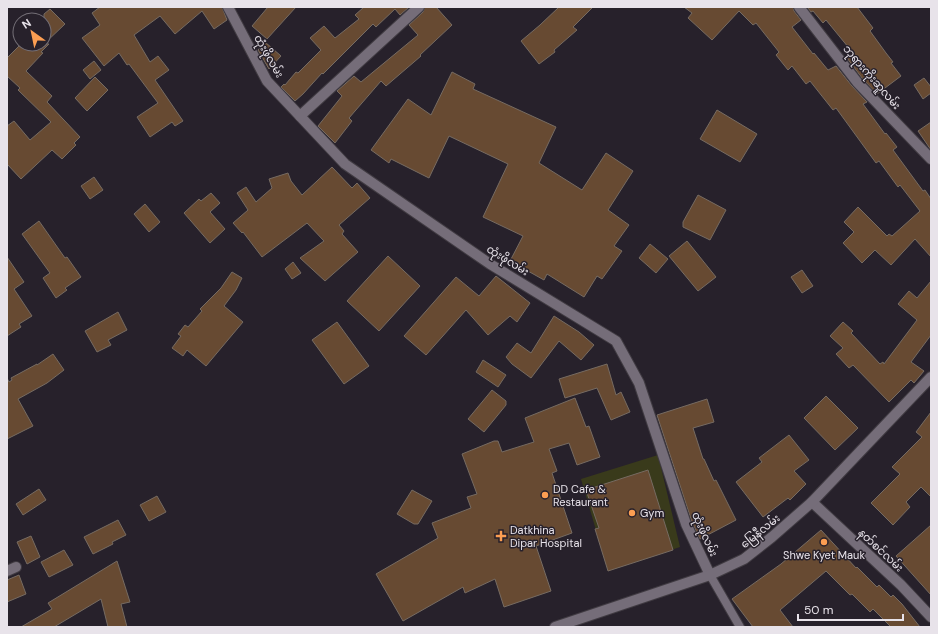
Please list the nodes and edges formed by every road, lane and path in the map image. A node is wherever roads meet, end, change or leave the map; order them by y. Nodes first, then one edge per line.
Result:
1 (228, 7) edge
2 (419, 7) edge
3 (799, 7) edge
4 (300, 116) junction
5 (931, 159) edge
6 (931, 377) edge
7 (812, 502) junction
8 (710, 575) junction
9 (931, 617) edge
10 (555, 627) edge
11 (740, 627) edge

1 - 4 street, ထုံးဖိုလမ်း
2 - 4 street
3 - 5 street, ဘုရားကိုးဆူလမ်း
4 - 8 street, ထုံးဖိုလမ်း
6 - 7 street, မြေနီလမ်း
7 - 8 street, မြေနီလမ်း
7 - 9 street, နတ်စင်လမ်း
8 - 10 street, မြေနီလမ်း
8 - 11 lane

